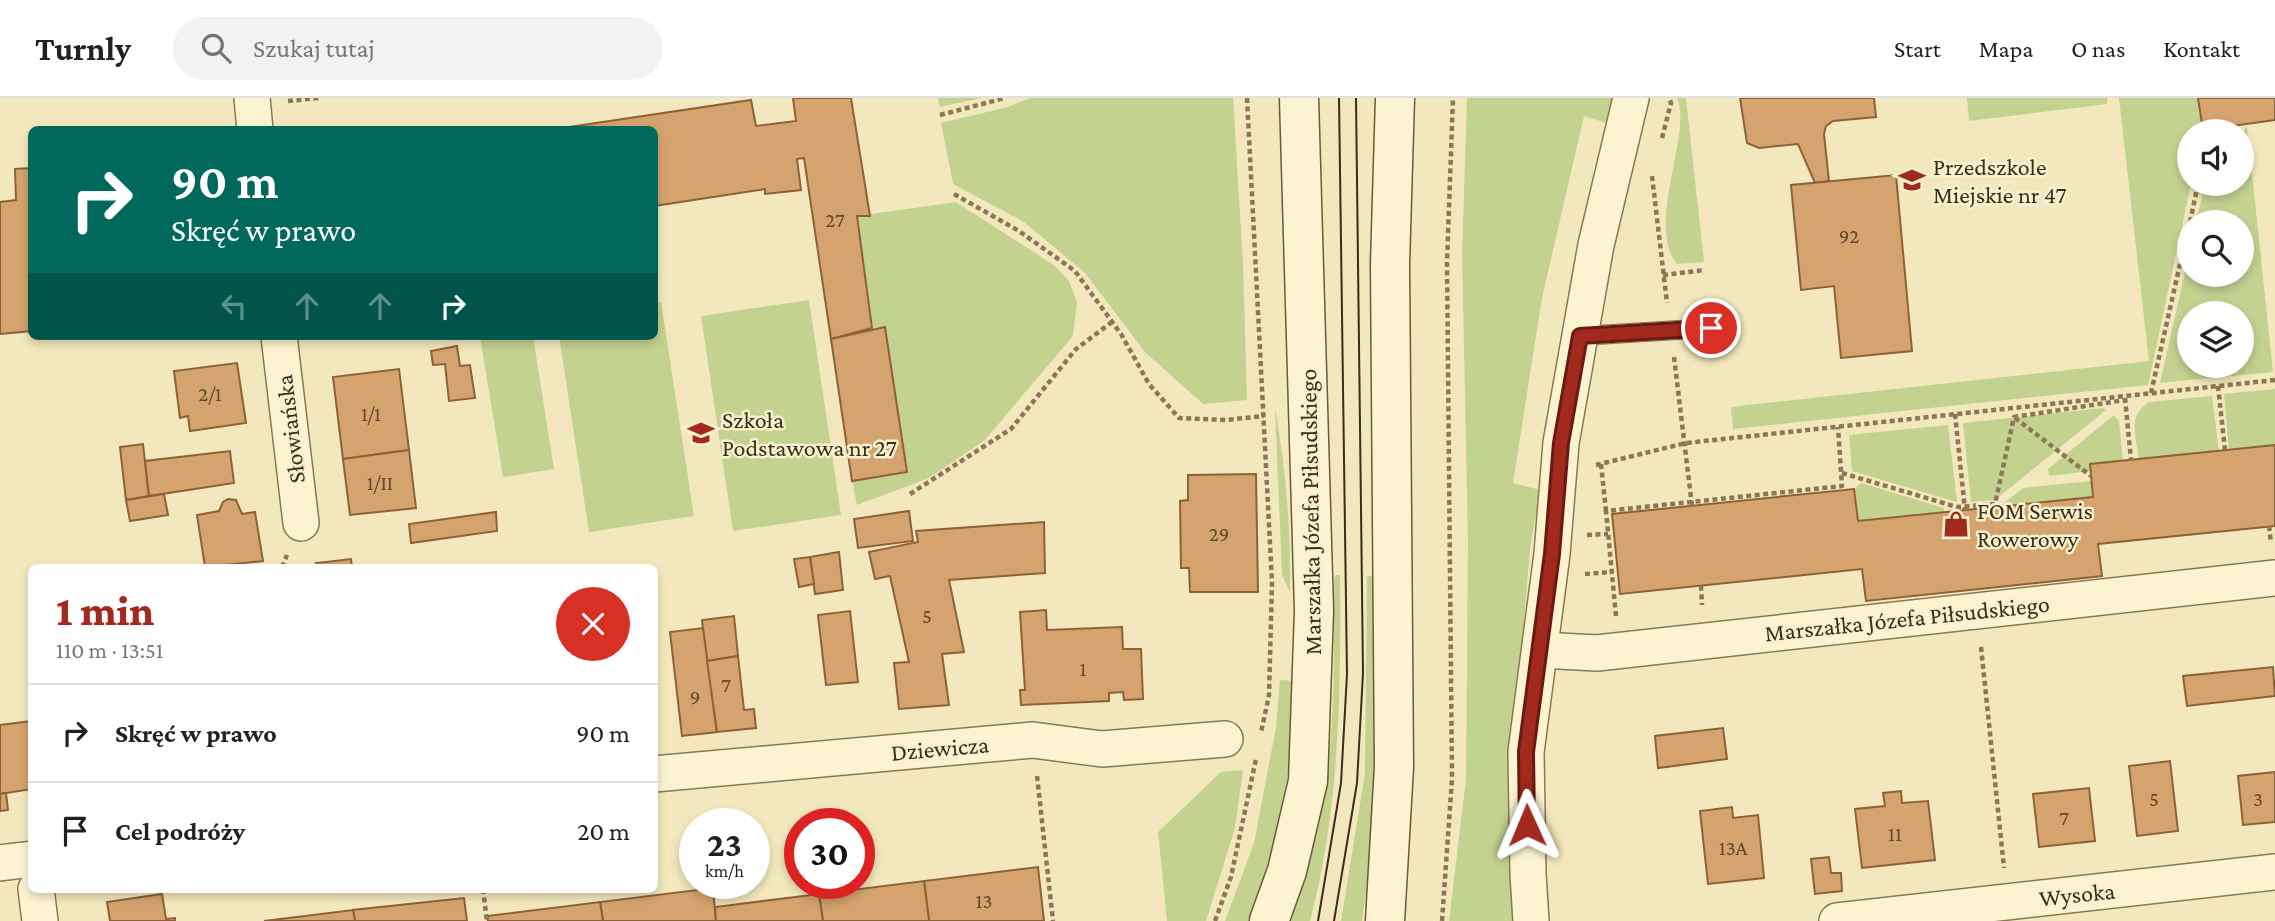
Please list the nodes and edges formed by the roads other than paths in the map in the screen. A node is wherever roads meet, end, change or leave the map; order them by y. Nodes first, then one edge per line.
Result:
1 (252, 98) edge
2 (1631, 98) edge
3 (1395, 100) edge
4 (1295, 107) edge
5 (256, 126) edge
6 (1711, 328) dead end
7 (1580, 336) junction
8 (279, 340) edge
9 (301, 523) dead end
10 (2275, 578) edge
11 (1540, 650) junction
12 (1242, 743) road end
13 (658, 774) edge
14 (28, 860) edge
15 (0, 863) edge
16 (2275, 873) edge
17 (36, 893) edge
18 (40, 921) edge
19 (1269, 921) edge
20 (1385, 921) edge
21 (1531, 921) edge
22 (1837, 921) edge

1 - 5 street
2 - 7 street
3 - 20 main road
4 - 19 main road, Marszałka Józefa Piłsudskiego
6 - 7 lane
7 - 11 street
8 - 9 street, Słowiańska
10 - 11 street, Marszałka Józefa Piłsudskiego
11 - 21 street
12 - 13 street, Dziewicza
14 - 15 street
16 - 22 street, Wysoka
17 - 18 street

